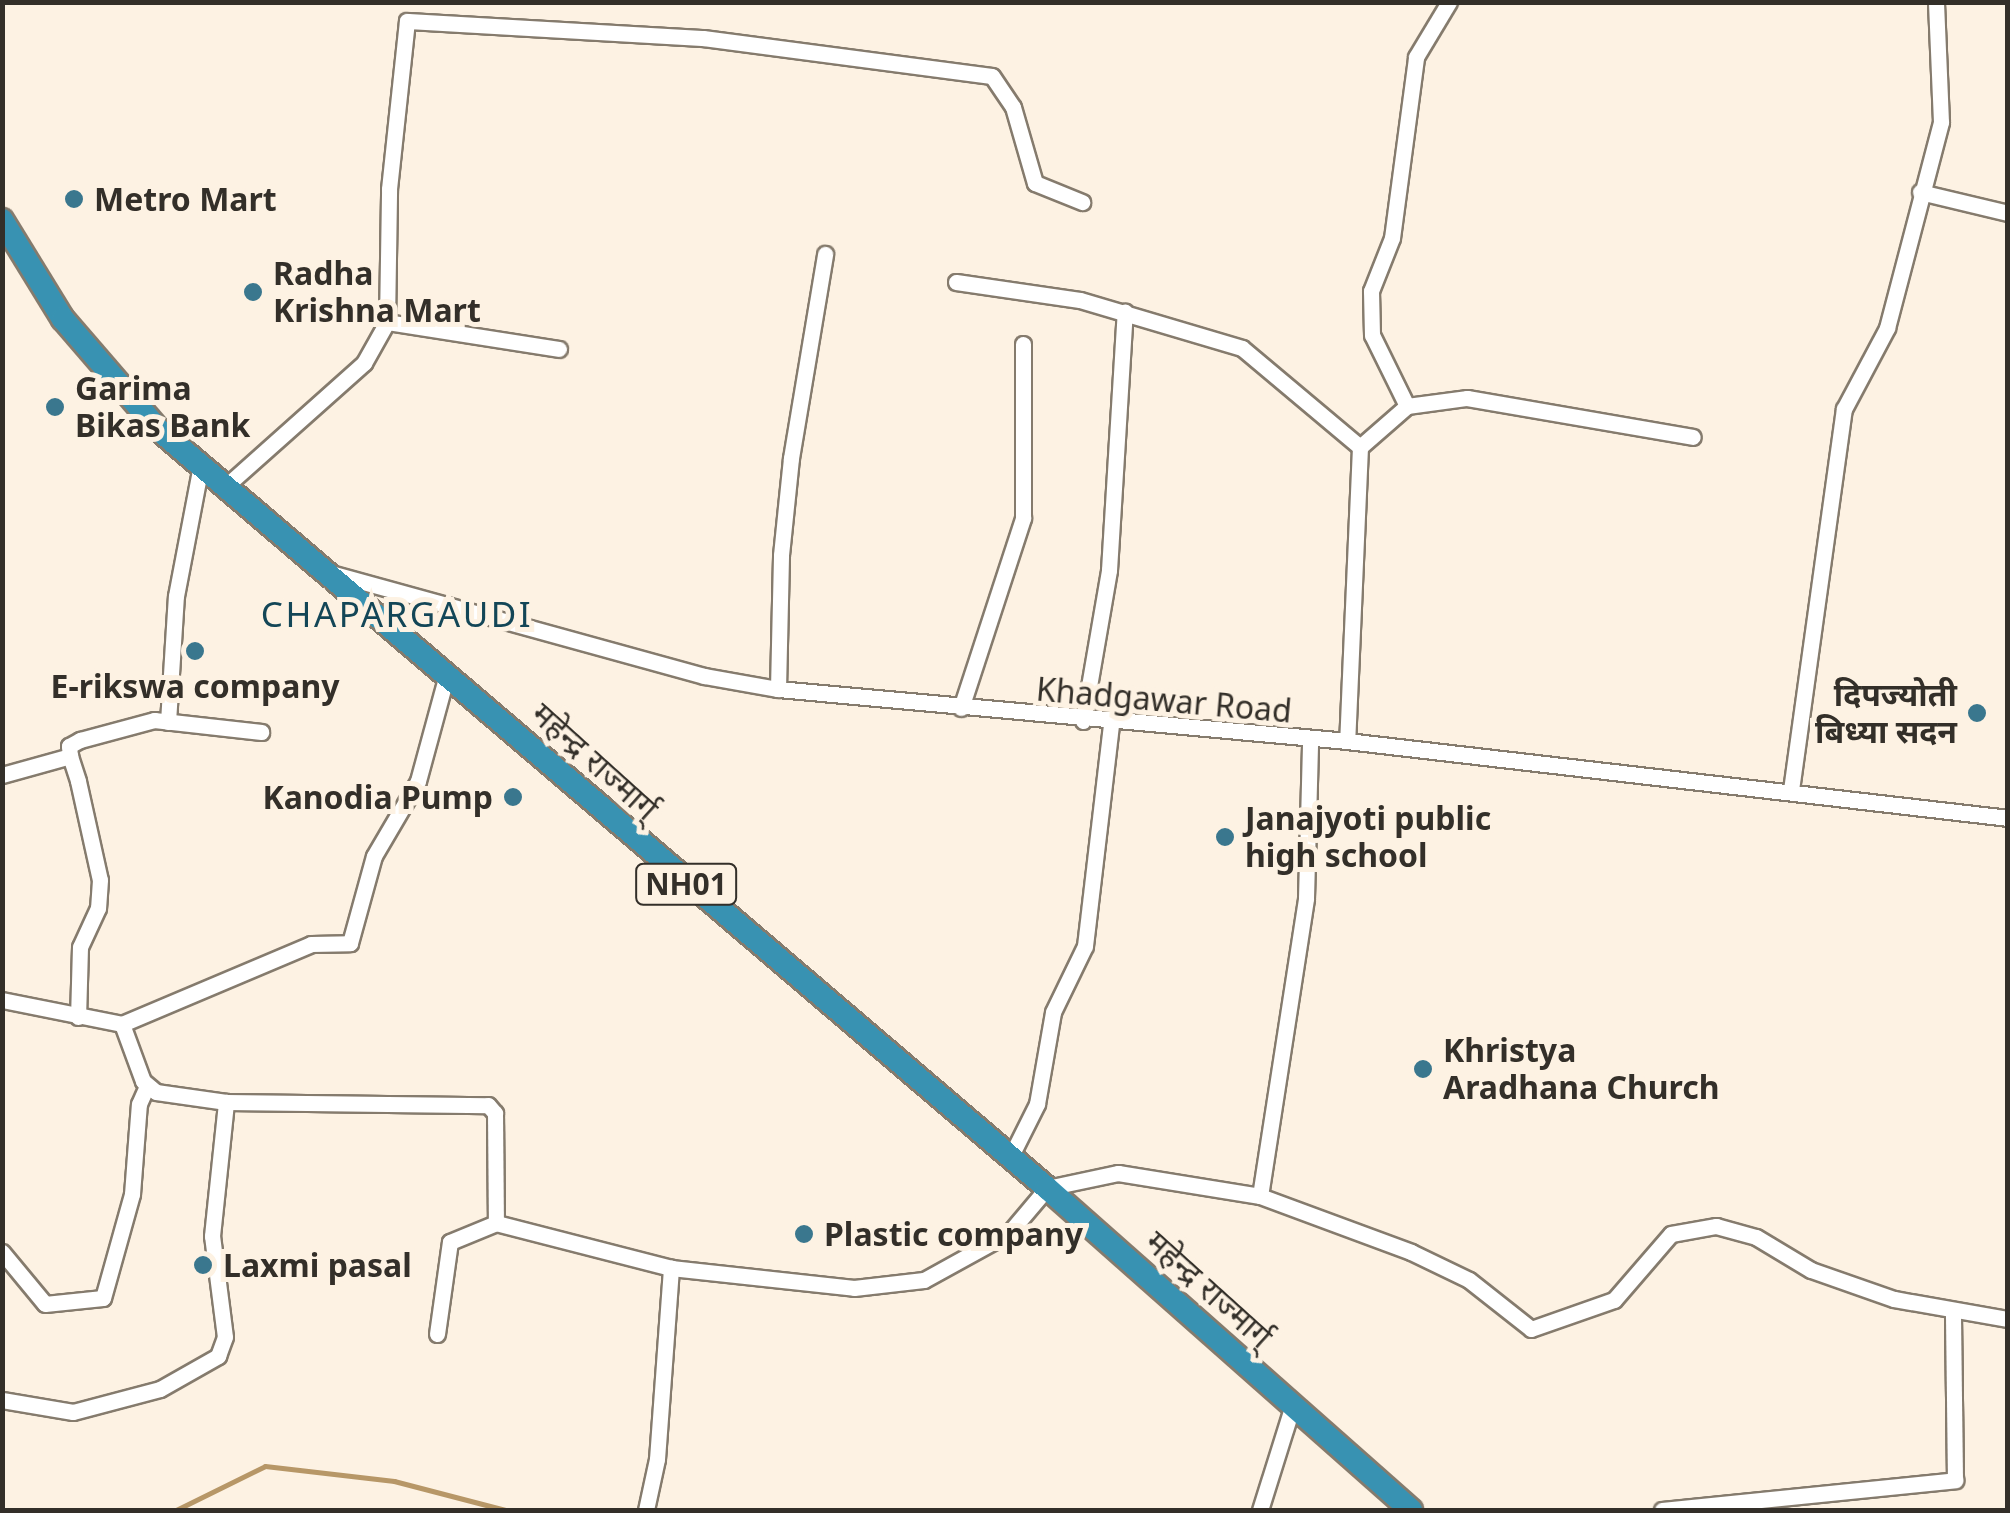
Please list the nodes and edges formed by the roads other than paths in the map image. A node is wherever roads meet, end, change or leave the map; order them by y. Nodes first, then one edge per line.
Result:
1 (1449, 2) edge
2 (1936, 2) edge
3 (1920, 192) junction
4 (1082, 202) dead end
5 (2008, 213) edge
6 (2, 220) edge
7 (825, 254) dead end
8 (956, 282) dead end
9 (1125, 311) junction
10 (387, 322) junction
11 (1023, 344) dead end
12 (559, 349) dead end
13 (1407, 406) junction
14 (1693, 438) dead end
15 (1360, 447) junction
16 (201, 465) junction
17 (226, 486) junction
18 (328, 572) junction
19 (448, 674) junction
20 (778, 689) junction
21 (960, 708) junction
22 (1083, 721) junction
23 (168, 722) junction
24 (1111, 723) junction
25 (261, 732) dead end
26 (1310, 740) junction
27 (1347, 741) junction
28 (70, 756) junction
29 (2, 775) edge
30 (1792, 790) junction
31 (2008, 818) edge
32 (2, 1000) edge
33 (78, 1017) junction
34 (122, 1024) junction
35 (147, 1086) junction
36 (226, 1102) junction
37 (1009, 1160) junction
38 (1047, 1188) junction
39 (1260, 1196) junction
40 (496, 1223) junction
41 (2, 1252) edge
42 (671, 1268) junction
43 (1953, 1310) junction
44 (2008, 1319) edge
45 (437, 1334) dead end
46 (2, 1400) edge
47 (1292, 1408) junction
48 (646, 1510) edge
49 (1260, 1510) edge
50 (1410, 1510) edge
51 (1662, 1510) edge

1 - 13 street
2 - 3 street
3 - 5 street
3 - 30 street
4 - 10 street
6 - 16 highway, महेन्द्र राज्मार्ग् / NH01
7 - 20 street
8 - 9 street
9 - 15 street
9 - 22 street
10 - 12 street
10 - 17 street
11 - 21 street
13 - 14 street
13 - 15 street
15 - 27 street
16 - 17 highway, महेन्द्र राज्मार्ग् / NH01
16 - 23 street
17 - 18 highway, महेन्द्र राज्मार्ग् / NH01
18 - 19 highway, महेन्द्र राज्मार्ग् / NH01
18 - 20 street, Khadgawar Road
19 - 34 street
19 - 37 highway, महेन्द्र राज्मार्ग् / NH01
20 - 21 street, Khadgawar Road
21 - 22 street, Khadgawar Road
22 - 24 street, Khadgawar Road
23 - 25 street
23 - 28 street
24 - 26 street, Khadgawar Road
24 - 37 street
26 - 27 street, Khadgawar Road
26 - 39 street
27 - 30 street, Khadgawar Road
28 - 29 street
28 - 33 street
30 - 31 street, Khadgawar Road
32 - 33 street
33 - 34 street
34 - 35 street
35 - 36 street
35 - 41 street
36 - 40 street
36 - 46 street
37 - 38 highway, महेन्द्र राज्मार्ग् / NH01
38 - 39 street
38 - 42 street
38 - 47 highway, महेन्द्र राज्मार्ग् / NH01
39 - 43 street
40 - 42 street
40 - 45 street
42 - 48 street
43 - 44 street
43 - 51 street
47 - 49 street
47 - 50 highway, महेन्द्र राज्मार्ग् / NH01

